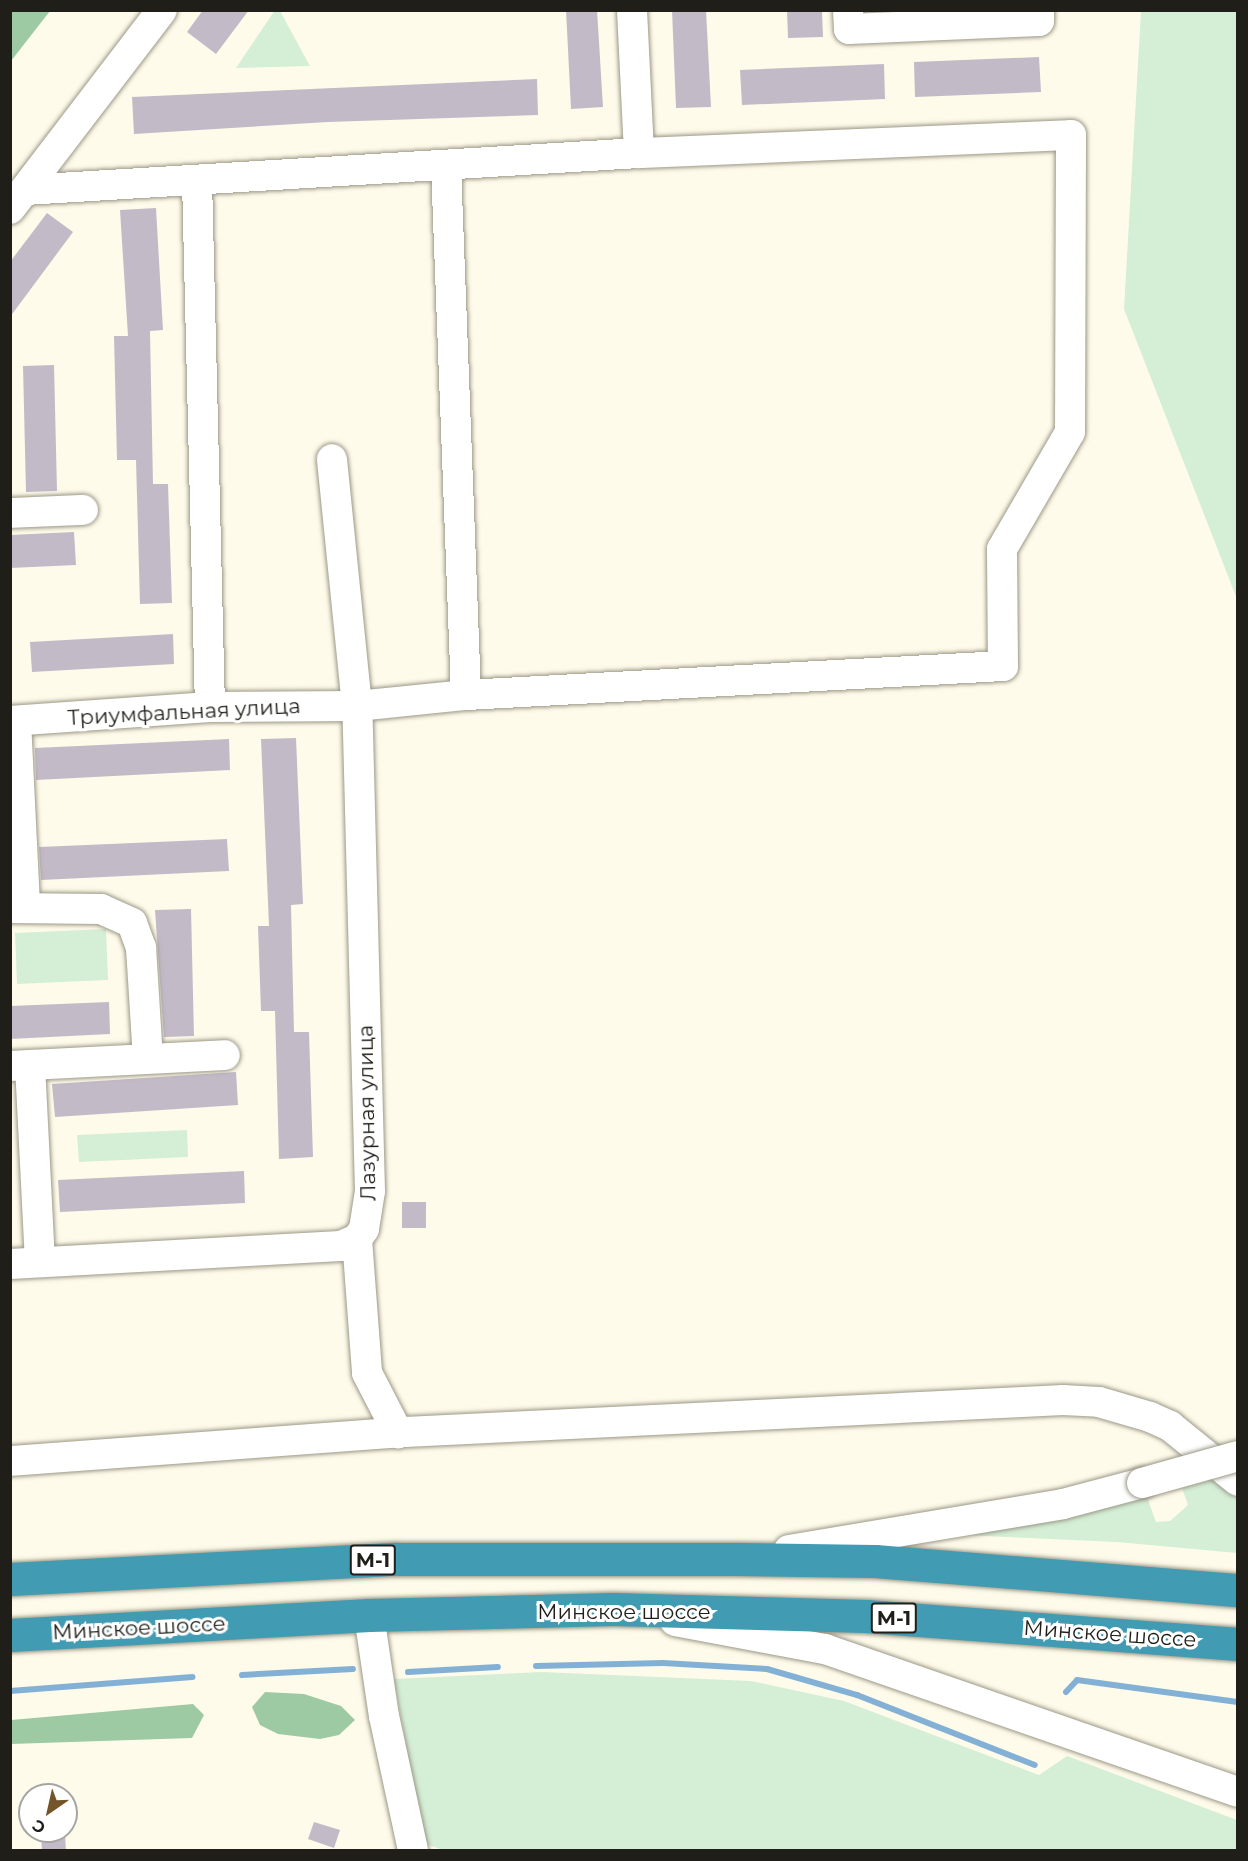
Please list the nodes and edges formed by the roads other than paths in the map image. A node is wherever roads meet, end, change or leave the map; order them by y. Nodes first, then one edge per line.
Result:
1 (162, 10) edge
2 (632, 10) edge
3 (848, 10) edge
4 (1039, 10) edge
5 (639, 153) junction
6 (446, 166) junction
7 (197, 180) junction
8 (18, 200) edge
9 (332, 459) dead end
10 (83, 510) dead end
11 (10, 513) edge
12 (466, 695) junction
13 (357, 706) junction
14 (210, 707) junction
15 (13, 721) edge
16 (18, 907) edge
17 (225, 1055) dead end
18 (148, 1058) junction
19 (20, 1065) edge
20 (357, 1239) junction
21 (25, 1263) edge
22 (398, 1433) junction
23 (1238, 1456) edge
24 (10, 1461) edge
25 (1238, 1481) edge
26 (736, 1559) junction
27 (10, 1579) edge
28 (1238, 1590) edge
29 (613, 1609) junction
30 (369, 1615) junction
31 (10, 1635) edge
32 (1238, 1644) edge
33 (1238, 1792) edge
34 (413, 1851) edge

1 - 8 street
2 - 5 street
3 - 4 street
5 - 6 street
5 - 12 street, Триумфальная улица
6 - 7 street
6 - 12 street
7 - 8 street
7 - 14 street
9 - 13 street, Лазурная улица
10 - 11 street
12 - 13 street, Триумфальная улица
13 - 14 street, Триумфальная улица
13 - 20 street, Лазурная улица
14 - 15 street, Триумфальная улица
15 - 16 street
16 - 18 street
17 - 18 street
18 - 19 street
19 - 21 street
20 - 21 street
20 - 22 street
22 - 24 street
22 - 25 street
23 - 26 street, bridge
26 - 27 highway, М-1
26 - 28 highway, М-1
29 - 30 highway, Минское шоссе / М-1
29 - 32 highway, Минское шоссе / М-1
29 - 33 street
30 - 31 highway, Минское шоссе / М-1
30 - 34 street

